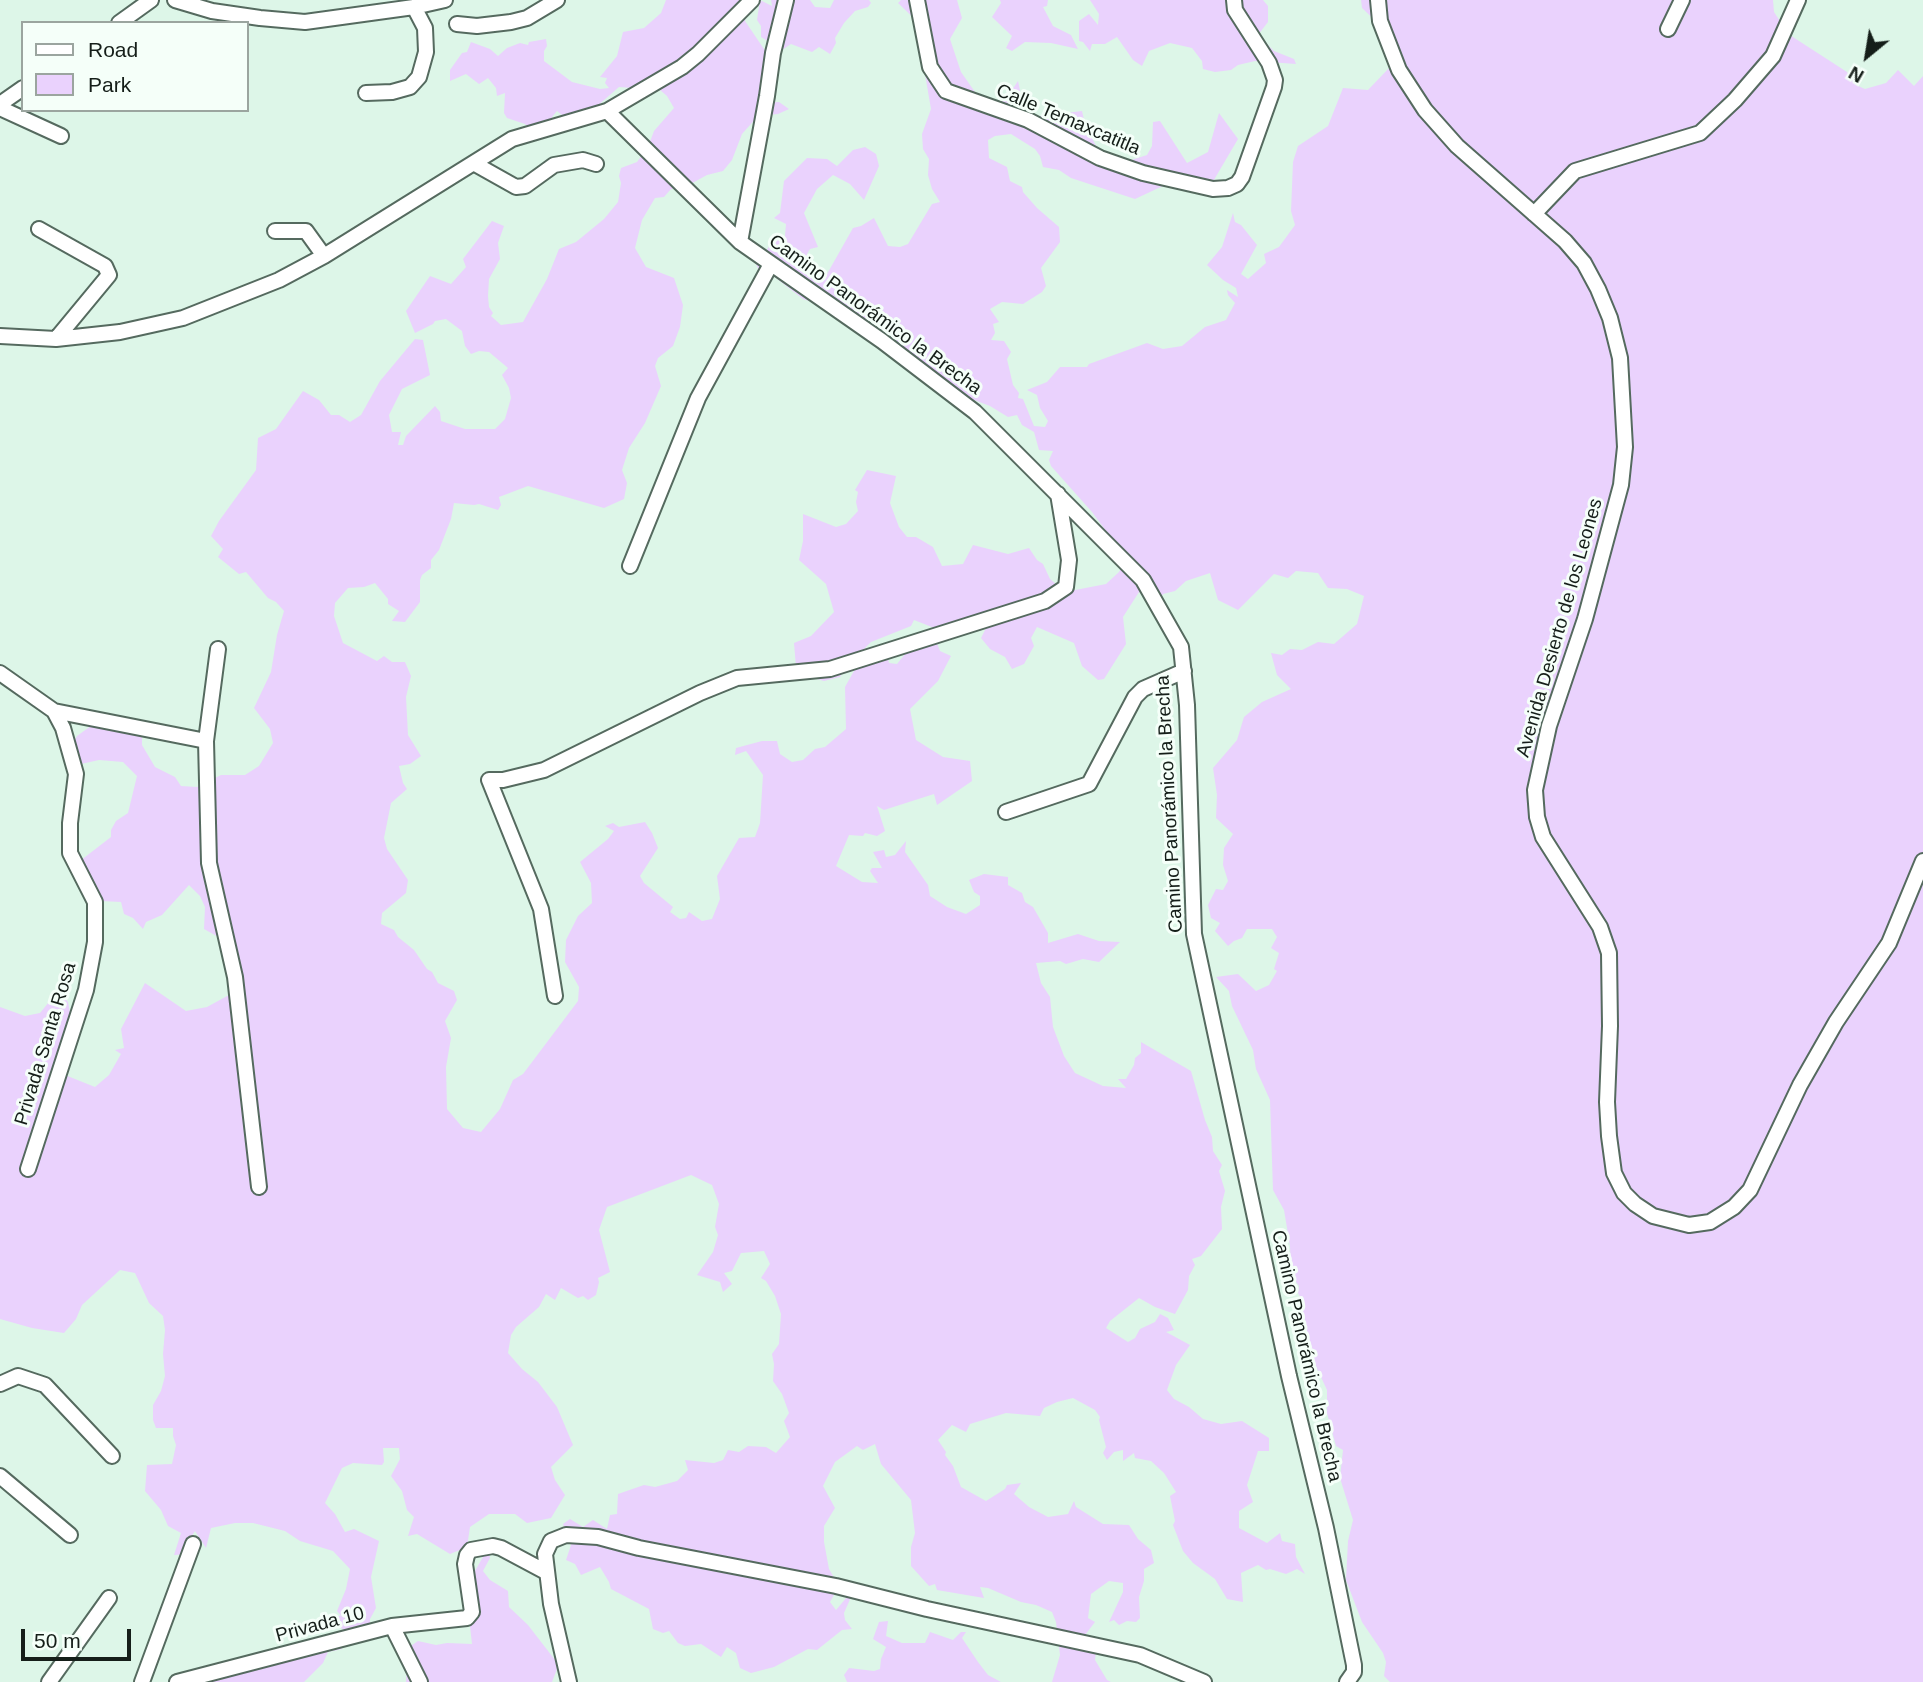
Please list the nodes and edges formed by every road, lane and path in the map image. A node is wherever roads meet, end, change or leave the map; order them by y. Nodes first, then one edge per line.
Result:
1 (151, 0) edge
2 (175, 0) edge
3 (445, 0) edge
4 (557, 0) edge
5 (752, 0) edge
6 (786, 0) edge
7 (917, 0) edge
8 (1234, 0) edge
9 (1378, 0) edge
10 (1682, 0) edge
11 (1798, 0) edge
12 (414, 7) junction
13 (122, 21) edge
14 (457, 24) dead end
15 (1668, 29) dead end
16 (21, 90) edge
17 (366, 93) dead end
18 (0, 106) edge
19 (607, 111) junction
20 (61, 136) dead end
21 (596, 163) dead end
22 (475, 164) junction
23 (1534, 214) junction
24 (39, 229) dead end
25 (275, 231) dead end
26 (740, 242) junction
27 (324, 256) junction
28 (771, 264) junction
29 (0, 336) edge
30 (56, 339) junction
31 (1058, 494) junction
32 (630, 566) dead end
33 (218, 649) dead end
34 (1184, 671) junction
35 (0, 674) edge
36 (54, 711) junction
37 (206, 741) junction
38 (1006, 812) dead end
39 (1923, 861) edge
40 (555, 996) dead end
41 (28, 1169) dead end
42 (259, 1187) dead end
43 (0, 1384) edge
44 (112, 1456) dead end
45 (0, 1476) edge
46 (70, 1535) dead end
47 (193, 1544) dead end
48 (546, 1572) junction
49 (109, 1598) dead end
50 (392, 1626) junction
51 (1351, 1677) edge
52 (49, 1682) edge
53 (142, 1682) edge
54 (177, 1682) edge
55 (420, 1682) edge
56 (569, 1682) edge
57 (1204, 1682) edge

1 - 13 street
2 - 12 street
3 - 12 street
4 - 14 street
5 - 19 street
6 - 26 street, Camino Panorámico la Brecha
7 - 8 street, Calle Temaxcatitla
9 - 23 street, Avenida Desierto de los Leones
10 - 15 street
11 - 23 street
12 - 17 street
16 - 18 street
18 - 20 street
19 - 22 street
19 - 26 street, Camino Panorámico la Brecha
21 - 22 street
22 - 27 street
23 - 39 street, Avenida Desierto de los Leones
24 - 30 street
25 - 27 street
26 - 28 street, Camino Panorámico la Brecha
27 - 30 street
28 - 31 street, Camino Panorámico la Brecha
28 - 32 street
29 - 30 street
31 - 34 street, Camino Panorámico la Brecha
31 - 40 street
33 - 37 street
34 - 38 street
34 - 51 street, Camino Panorámico la Brecha
35 - 36 street
36 - 37 street
36 - 41 street, Privada Santa Rosa
37 - 42 street
43 - 44 street
45 - 46 street
47 - 53 street
48 - 50 street, Privada 10
48 - 56 street
48 - 57 street
49 - 52 street
50 - 54 street, Privada 10
50 - 55 street

